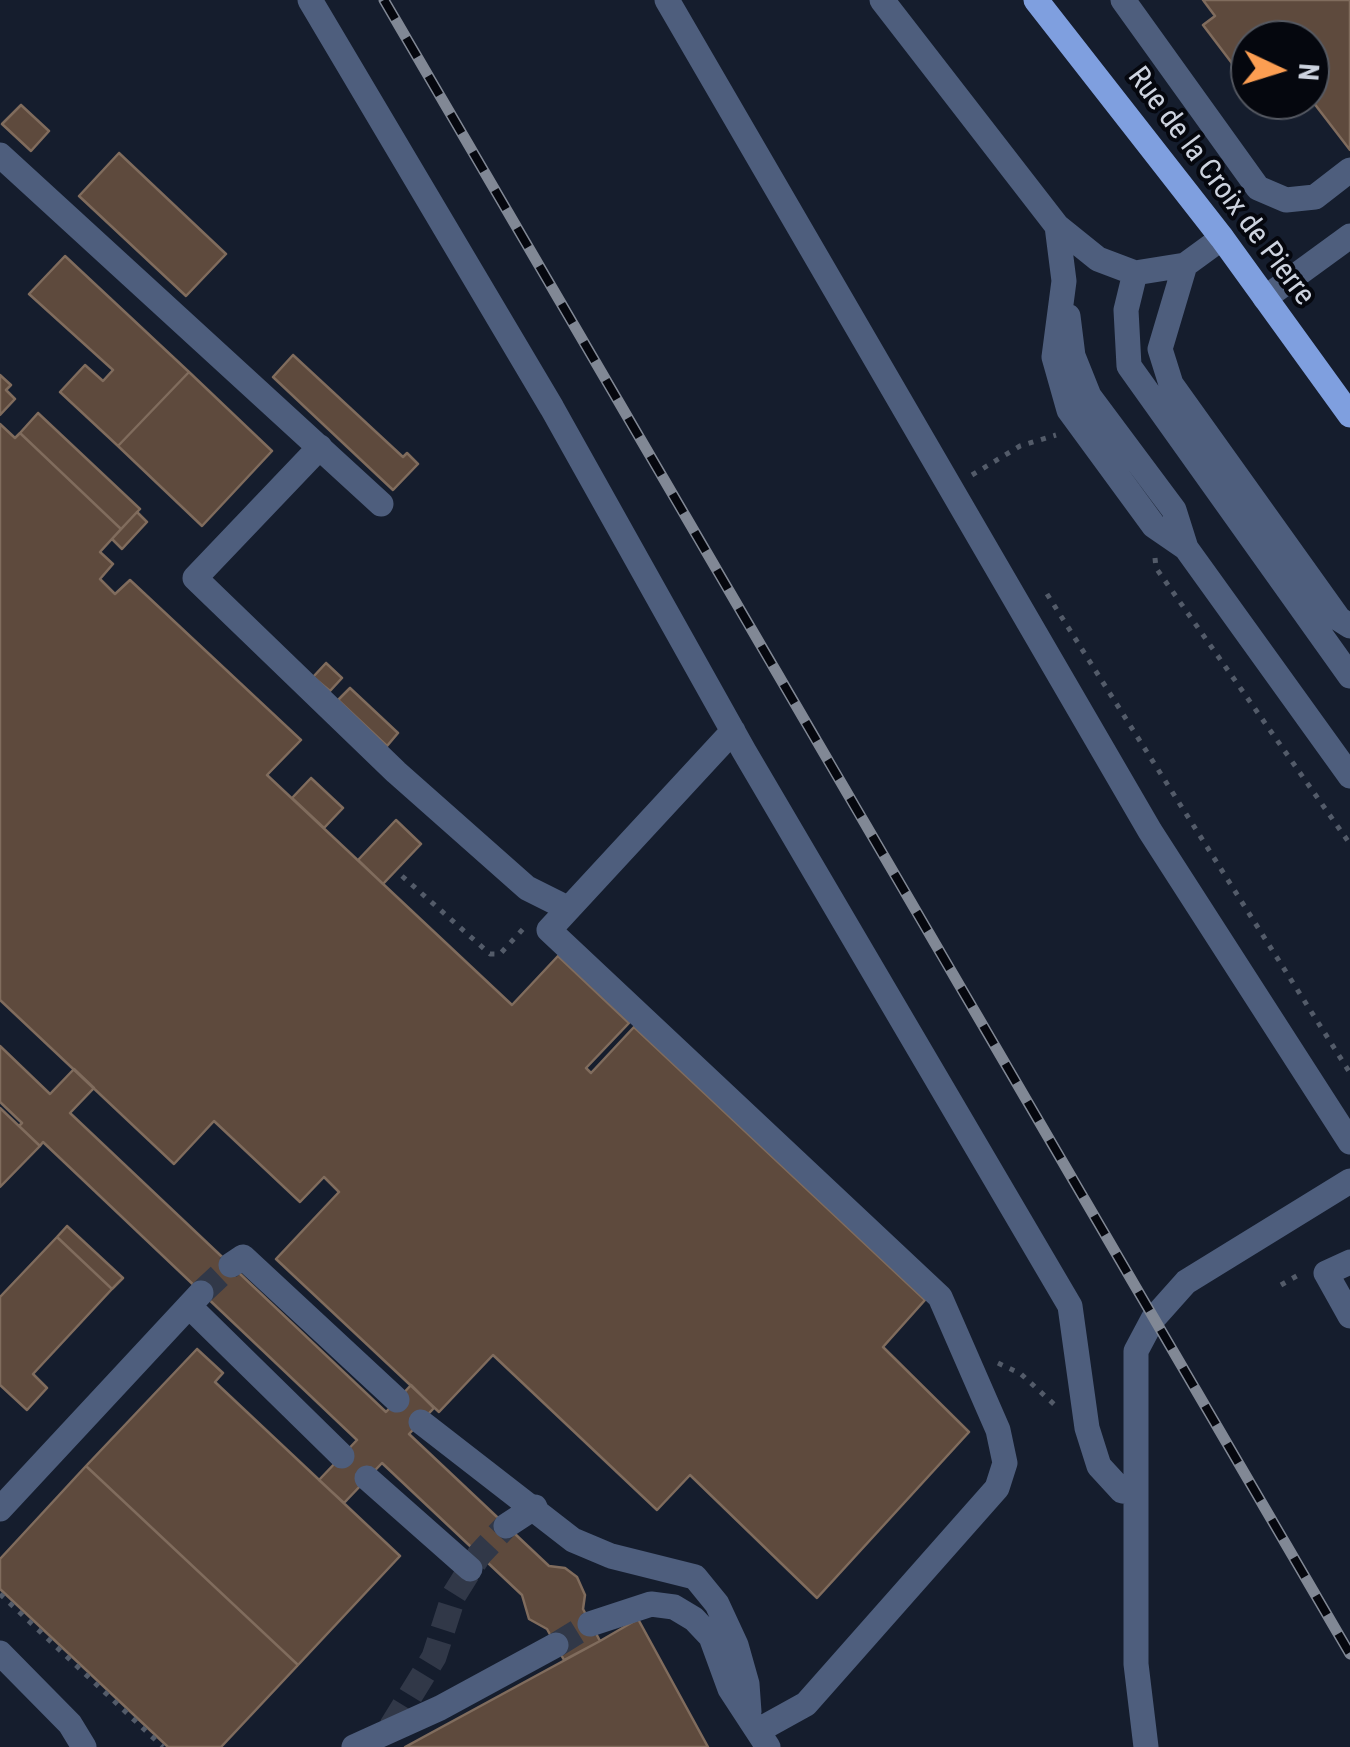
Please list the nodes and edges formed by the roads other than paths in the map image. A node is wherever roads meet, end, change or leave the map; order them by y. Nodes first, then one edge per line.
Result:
1 (310, 0) edge
2 (667, 0) edge
3 (882, 0) edge
4 (1036, 0) edge
5 (1122, 0) edge
6 (0, 155) edge
7 (1350, 170) edge
8 (1057, 226) junction
9 (1350, 236) edge
10 (1222, 238) junction
11 (1185, 266) junction
12 (1136, 273) junction
13 (1064, 281) junction
14 (1265, 298) junction
15 (1350, 415) edge
16 (320, 447) junction
17 (381, 504) dead end
18 (1186, 548) junction
19 (1350, 626) edge
20 (1350, 676) edge
21 (733, 731) junction
22 (1350, 776) edge
23 (563, 914) junction
24 (1350, 1142) edge
25 (1350, 1181) edge
26 (1350, 1262) edge
27 (231, 1264) dead end
28 (1350, 1316) edge
29 (397, 1400) dead end
30 (421, 1422) dead end
31 (342, 1456) dead end
32 (368, 1478) dead end
33 (1135, 1494) junction
34 (535, 1506) junction
35 (0, 1509) edge
36 (506, 1526) tunnel mouth
37 (470, 1570) dead end
38 (590, 1624) tunnel mouth
39 (556, 1645) tunnel mouth
40 (0, 1653) edge
41 (759, 1730) edge
42 (84, 1747) edge
43 (354, 1747) edge
44 (1146, 1747) edge

1 - 21 lane
2 - 24 lane
3 - 8 lane
4 - 10 main road, Rue de la Croix de Pierre
5 - 7 lane
6 - 16 lane
8 - 12 lane
8 - 13 lane
9 - 14 lane
10 - 11 lane
10 - 14 main road, Rue de la Croix de Pierre
11 - 12 lane
11 - 19 lane
12 - 20 lane
13 - 18 lane
13 - 18 lane
14 - 15 main road, Rue de la Croix de Pierre
16 - 17 lane
16 - 23 lane
18 - 22 lane
21 - 23 lane
21 - 33 lane
23 - 41 lane
25 - 33 lane
26 - 28 lane
27 - 29 lane
30 - 34 lane
31 - 35 lane
32 - 37 lane
33 - 44 lane
34 - 36 lane
34 - 41 lane
38 - 41 lane
39 - 43 lane
40 - 42 lane

